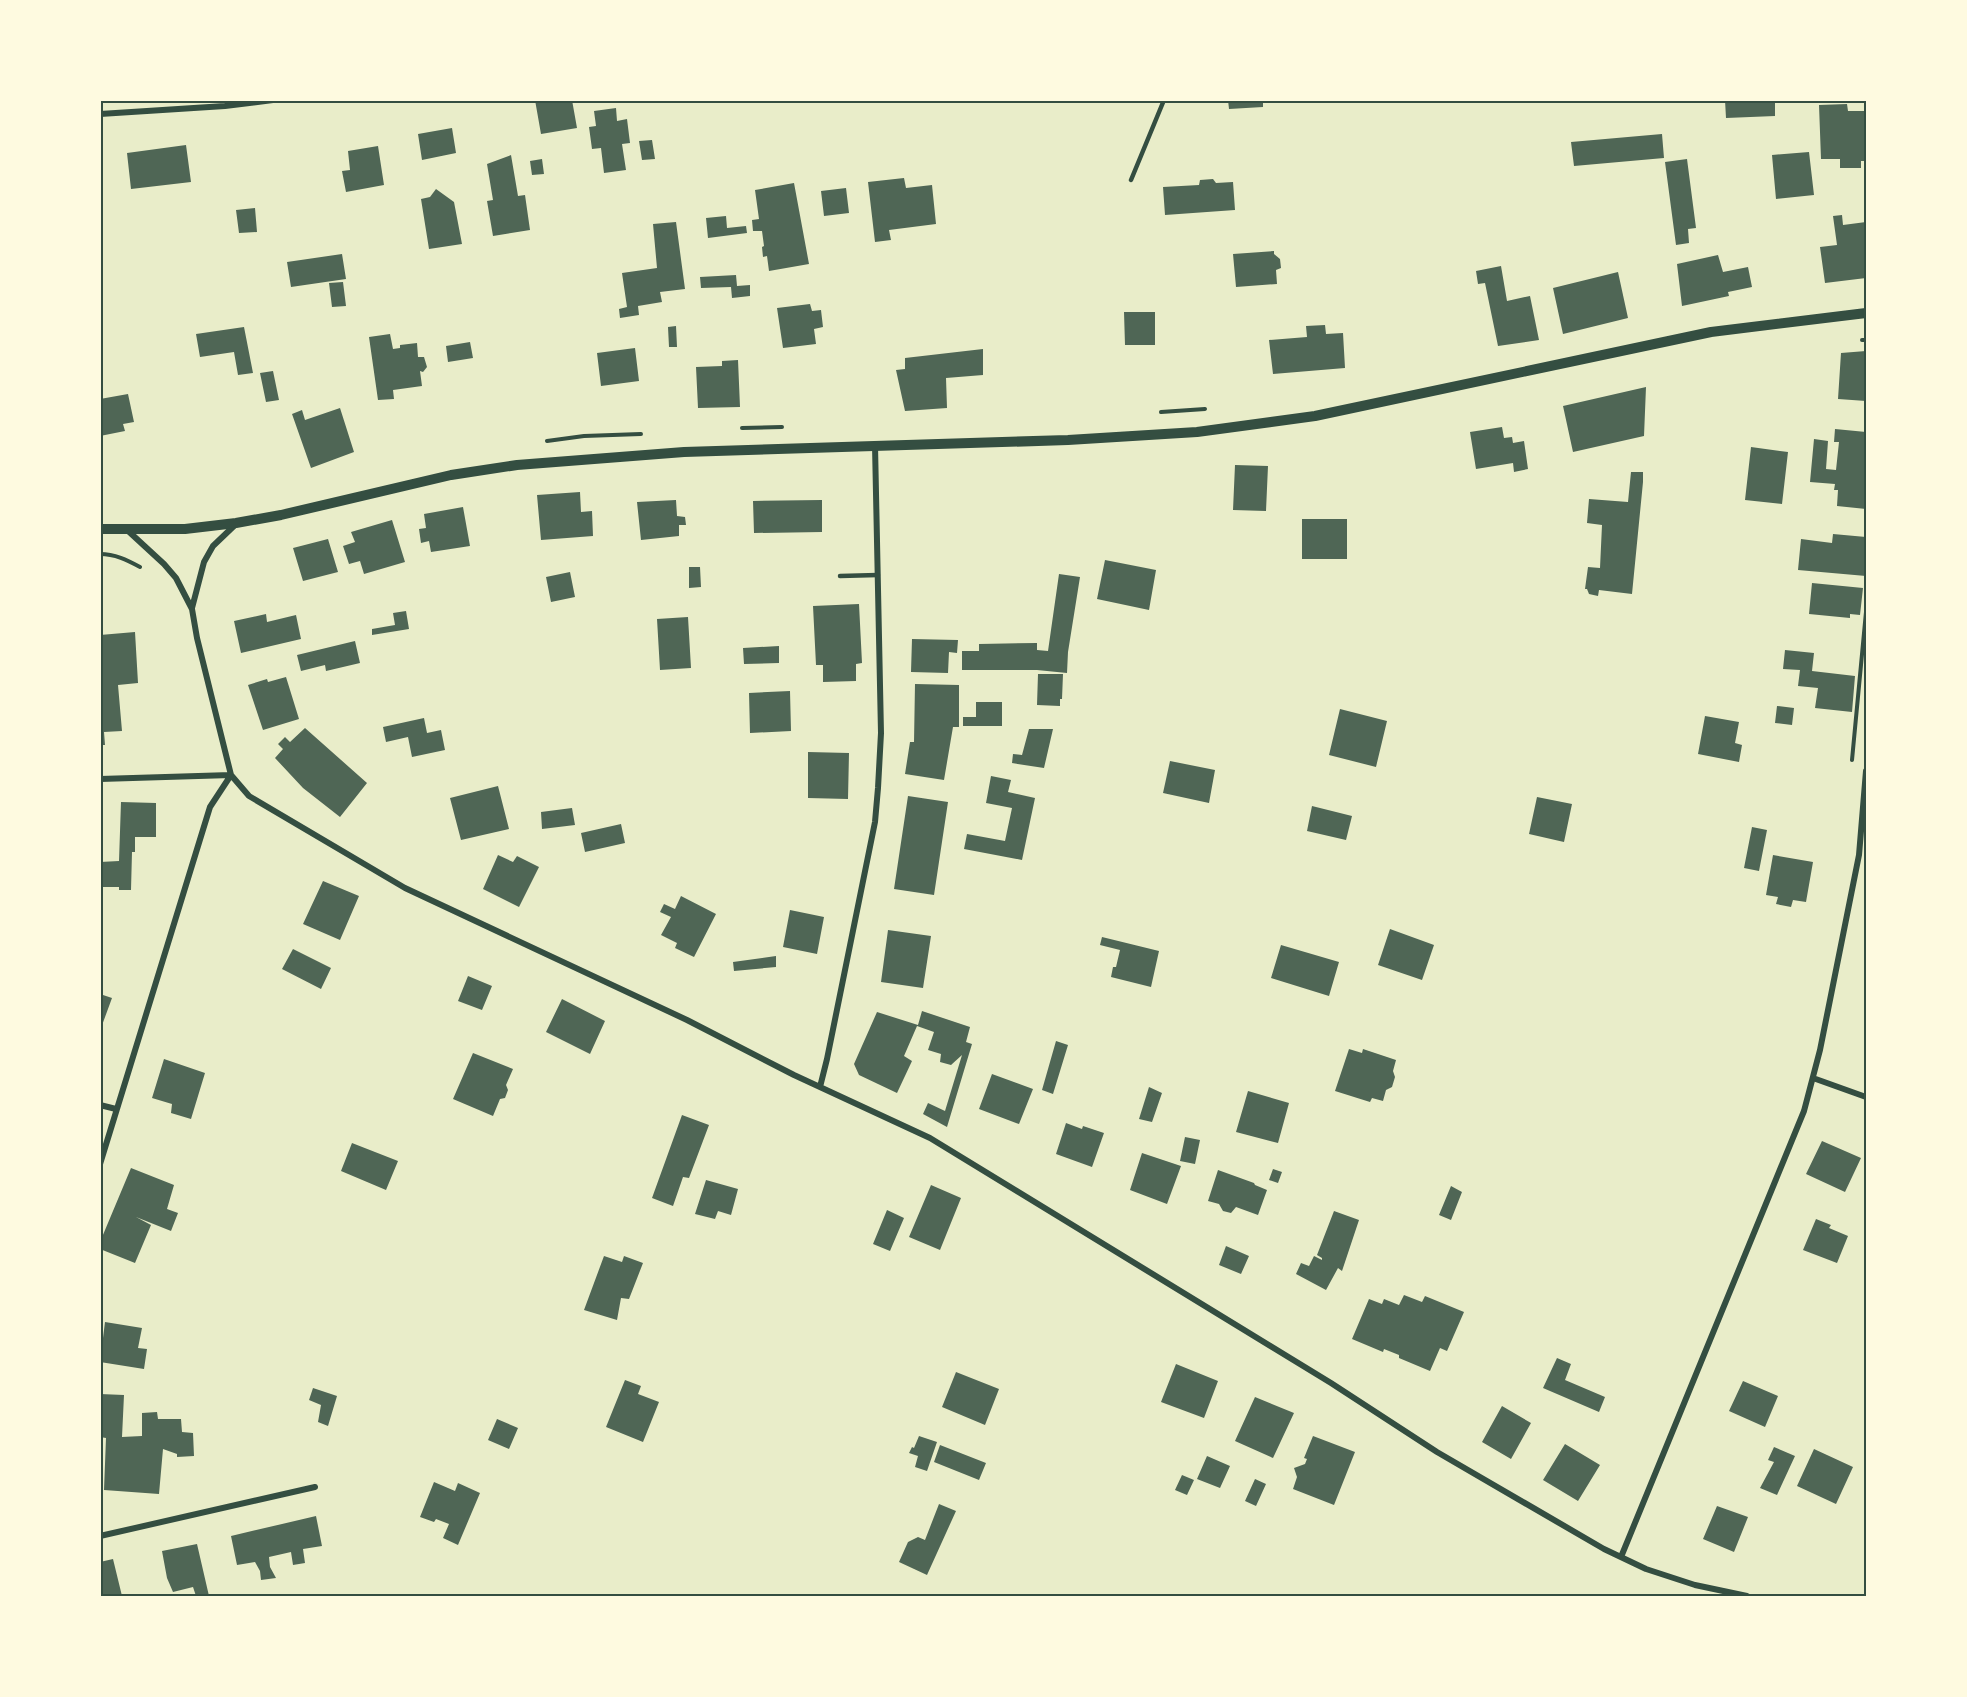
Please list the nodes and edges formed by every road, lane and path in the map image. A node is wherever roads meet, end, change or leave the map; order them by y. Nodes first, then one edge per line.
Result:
1 (273, 100) edge
2 (1164, 100) edge
3 (100, 114) edge
4 (1131, 180) dead end
5 (1866, 313) edge
6 (1213, 408) dead end
7 (1153, 413) dead end
8 (787, 427) dead end
9 (739, 429) dead end
10 (644, 433) dead end
11 (540, 442) dead end
12 (875, 445) junction
13 (236, 524) junction
14 (100, 529) edge
15 (125, 529) junction
16 (100, 554) edge
17 (144, 570) dead end
18 (878, 575) junction
19 (840, 576) dead end
20 (192, 609) junction
21 (1866, 612) edge
22 (1852, 766) dead end
23 (1866, 771) edge
24 (231, 775) junction
25 (100, 778) edge
26 (1813, 1078) junction
27 (820, 1087) junction
28 (1866, 1097) edge
29 (100, 1105) edge
30 (116, 1109) junction
31 (100, 1164) edge
32 (315, 1487) dead end
33 (100, 1536) edge
34 (1621, 1557) junction
35 (1746, 1596) edge

1 - 3 street
2 - 4 lane
5 - 12 street
6 - 7 path
8 - 9 path
10 - 11 path
12 - 13 street
12 - 18 street
13 - 15 street
13 - 20 street
14 - 15 street
15 - 20 street
16 - 17 path
18 - 19 lane
18 - 27 street
20 - 24 street
21 - 22 path
23 - 26 street
24 - 25 street
24 - 27 street
24 - 30 street
26 - 28 street
26 - 34 street
27 - 34 street
29 - 30 street
30 - 31 street
32 - 33 street
34 - 35 street

